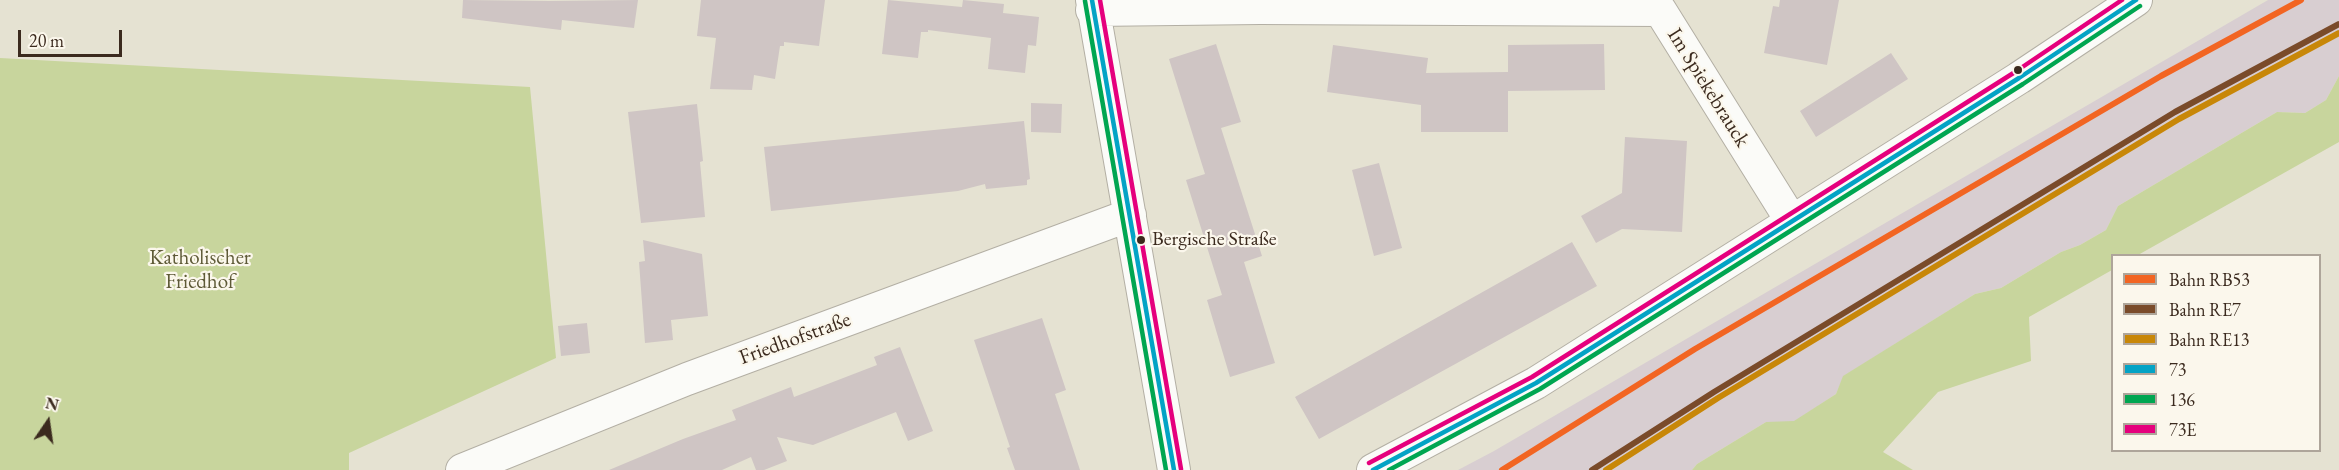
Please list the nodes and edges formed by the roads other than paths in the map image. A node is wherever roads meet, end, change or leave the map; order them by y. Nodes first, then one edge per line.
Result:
1 (2136, 0) edge
2 (1092, 5) edge
3 (1130, 215) junction
4 (1791, 220) junction
5 (462, 470) edge
6 (1174, 470) edge
7 (1374, 470) edge

1 - 4 street
2 - 3 street
2 - 4 street, Im Spiekebrauck
3 - 5 street, Friedhofstraße
3 - 6 street
4 - 7 street

